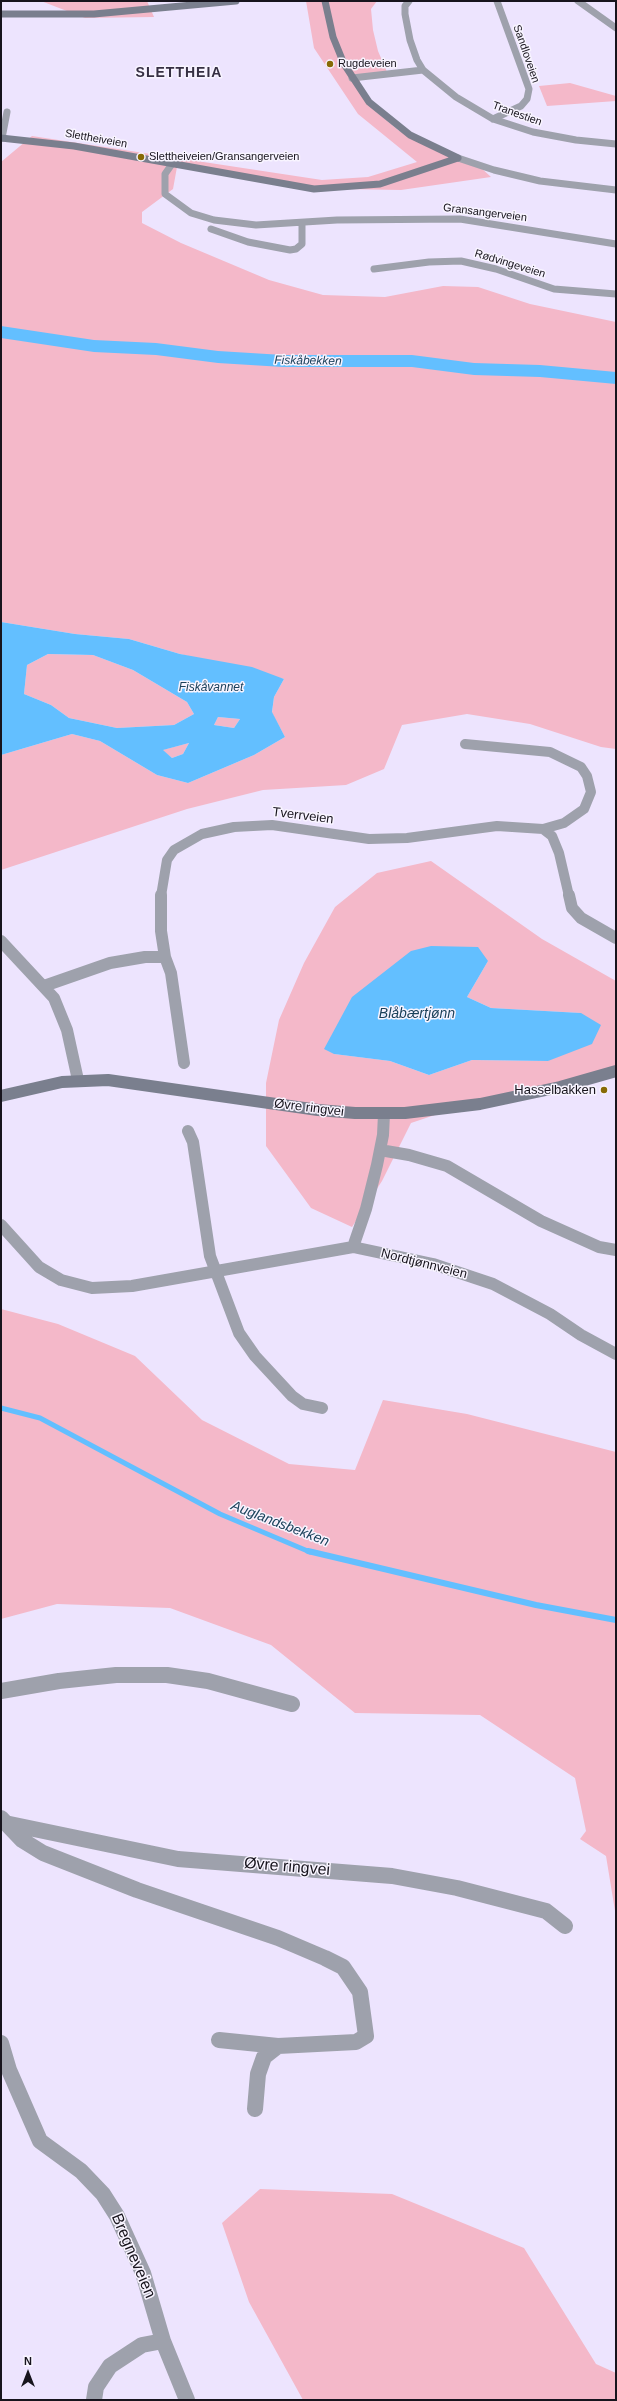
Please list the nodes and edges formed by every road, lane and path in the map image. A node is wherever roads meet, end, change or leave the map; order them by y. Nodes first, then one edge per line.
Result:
1 (236, 1) edge
2 (409, 1) edge
3 (497, 1) edge
4 (578, 1) edge
5 (327, 2) edge
6 (1, 14) edge
7 (616, 28) edge
8 (424, 70) junction
9 (352, 78) junction
10 (8, 112) dead end
11 (493, 119) junction
12 (2, 138) edge
13 (616, 144) edge
14 (441, 151) junction
15 (458, 158) junction
16 (172, 164) junction
17 (420, 171) junction
18 (616, 190) edge
19 (302, 223) junction
20 (211, 229) dead end
21 (616, 244) edge
22 (374, 269) dead end
23 (616, 294) edge
24 (465, 744) dead end
25 (543, 829) junction
26 (616, 938) edge
27 (1, 941) edge
28 (165, 957) junction
29 (44, 986) junction
30 (184, 1063) dead end
31 (616, 1071) edge
32 (78, 1080) junction
33 (1, 1096) edge
34 (384, 1114) junction
35 (188, 1131) dead end
36 (380, 1150) junction
37 (1, 1225) edge
38 (353, 1247) junction
39 (616, 1250) edge
40 (214, 1270) junction
41 (616, 1354) edge
42 (322, 1408) dead end
43 (1, 1692) edge
44 (292, 1704) dead end
45 (3, 1820) edge
46 (564, 1926) dead end
47 (219, 2040) dead end
48 (1, 2043) edge
49 (278, 2046) junction
50 (255, 2109) dead end
51 (163, 2341) junction
52 (94, 2400) edge
53 (187, 2400) edge

1 - 6 street
2 - 8 street, Tranestien
3 - 11 street, Sandloveien
4 - 7 street
5 - 9 street
8 - 9 street
8 - 11 street, Tranestien
9 - 14 street
10 - 12 street, Slettheiveien
11 - 13 street, Tranestien
12 - 16 street, Slettheiveien
14 - 15 street
14 - 17 street, Slettheiveien
15 - 17 street, Slettheiveien
15 - 18 street
16 - 17 street, Slettheiveien
16 - 19 street, Gransangerveien
19 - 20 street
19 - 21 street, Gransangerveien
22 - 23 street, Rødvingeveien
24 - 25 street, Tverrveien
25 - 26 street
25 - 28 street, Tverrveien
27 - 29 street
28 - 29 street
28 - 30 street, Tverrveien
29 - 32 street
31 - 34 street, Øvre ringvei
32 - 33 street, Øvre ringvei
32 - 34 street, Øvre ringvei
34 - 36 street
35 - 40 street
36 - 38 street
36 - 39 street
37 - 40 street, Nordtjønnveien
38 - 40 street, Nordtjønnveien
38 - 41 street, Nordtjønnveien
40 - 42 street
43 - 44 street
45 - 46 street, Øvre ringvei
45 - 49 street, Øvre ringvei
47 - 49 street, Øvre ringvei
48 - 51 street, Bregneveien
49 - 50 street
51 - 52 street
51 - 53 street, Bregneveien

